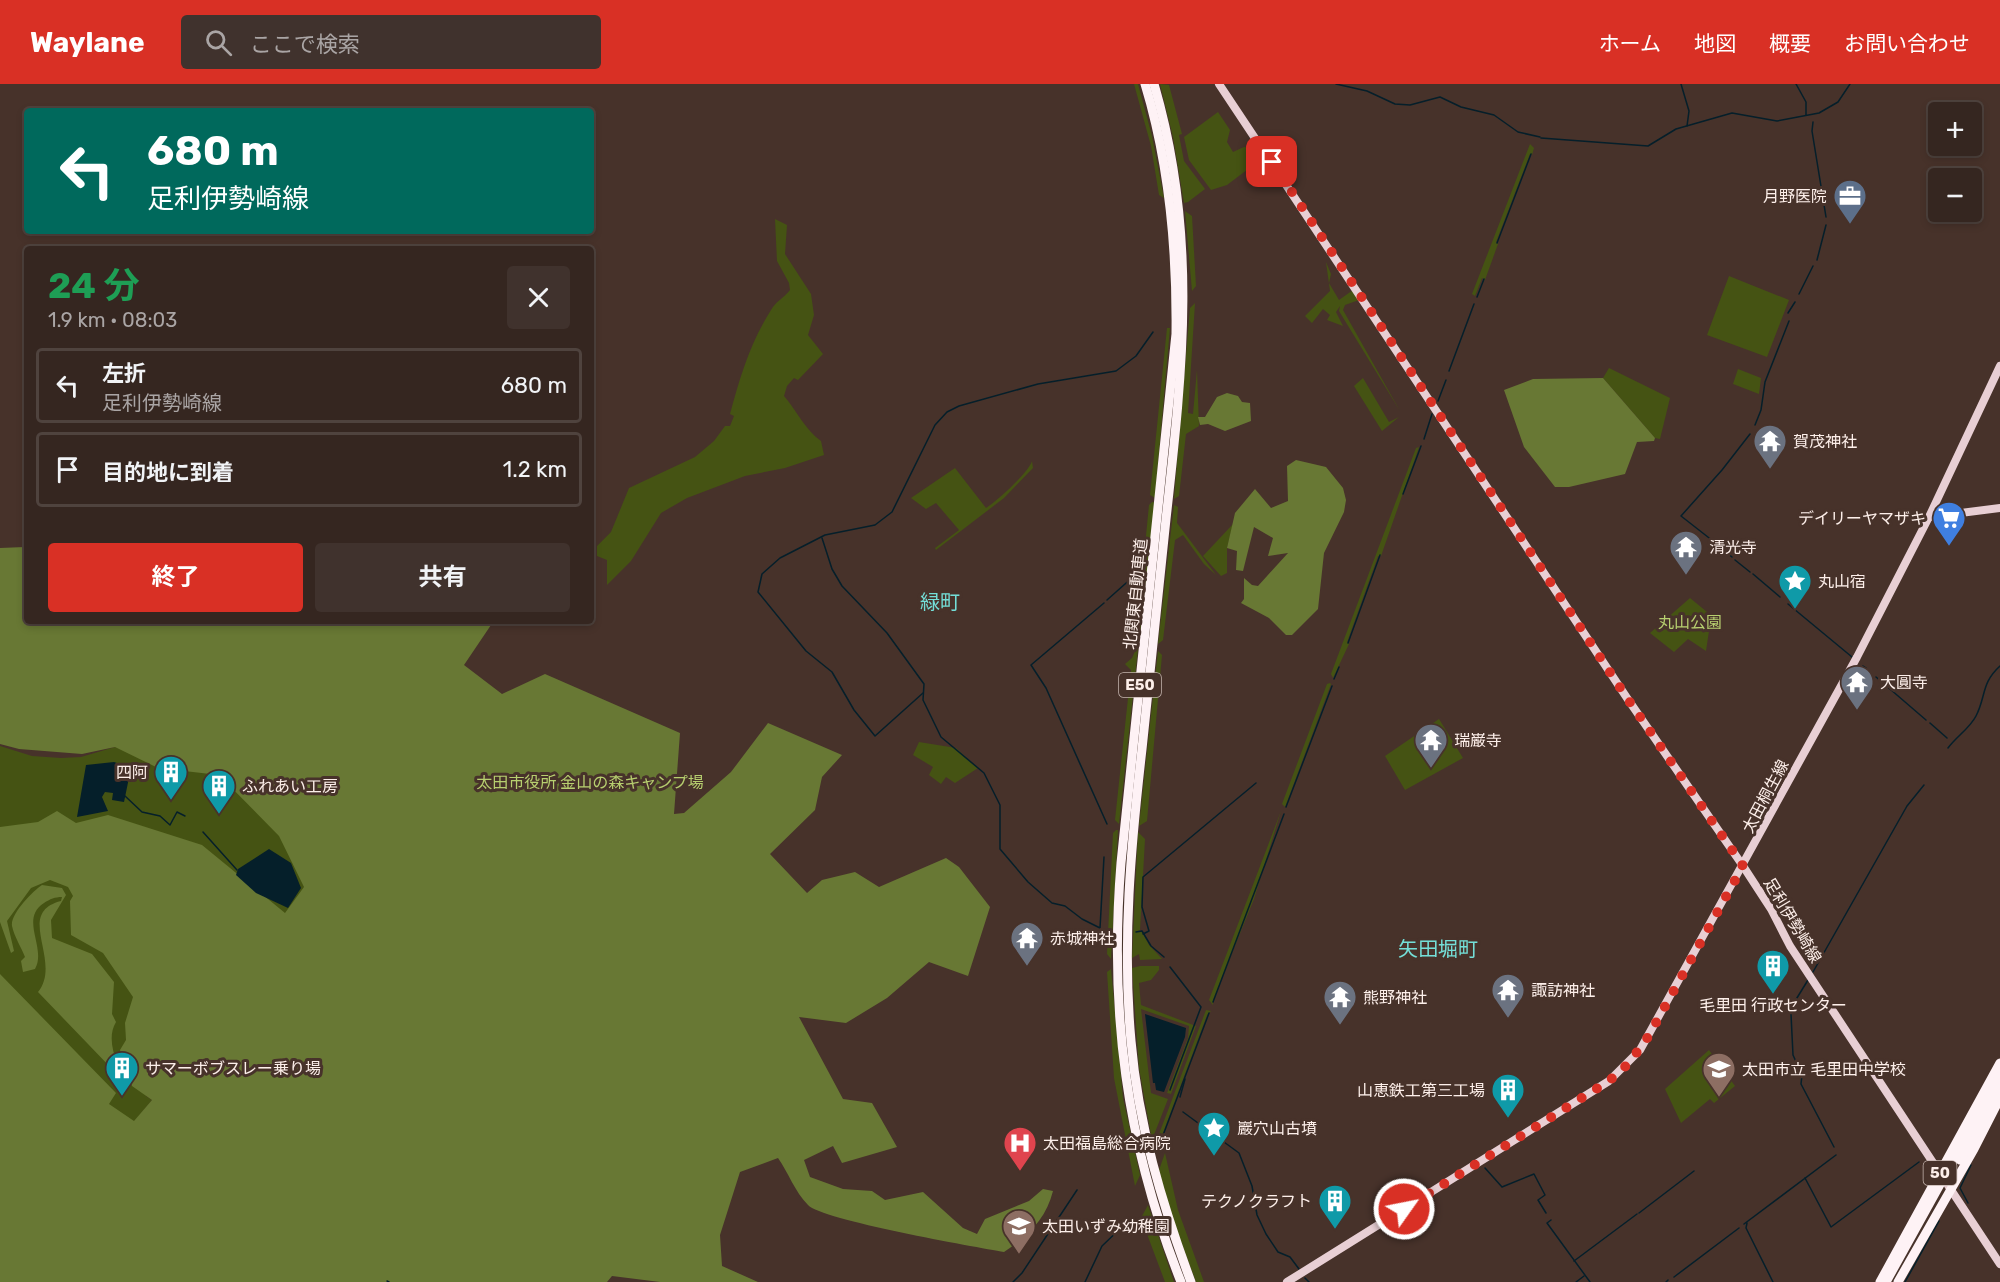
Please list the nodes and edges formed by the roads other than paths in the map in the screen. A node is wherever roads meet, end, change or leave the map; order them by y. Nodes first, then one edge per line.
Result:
1 (1145, 84) edge
2 (1154, 84) edge
3 (1219, 84) edge
4 (2000, 366) edge
5 (2000, 508) edge
6 (1929, 517) junction
7 (1743, 866) junction
8 (2000, 1063) edge
9 (2000, 1076) edge
10 (2000, 1089) edge
11 (2000, 1098) edge
12 (1940, 1172) junction
13 (1951, 1189) junction
14 (2000, 1264) edge
15 (1181, 1282) edge
16 (1191, 1282) edge
17 (1287, 1282) edge
18 (1880, 1282) edge
19 (1886, 1282) edge
20 (1893, 1282) edge
21 (1898, 1282) edge

1 - 15 highway, 北関東自動車道 / E50
2 - 16 highway, 北関東自動車道 / E50
3 - 7 main road, 足利伊勢崎線
4 - 6 main road, 太田桐生線
5 - 6 main road
6 - 7 main road, 太田桐生線
7 - 12 main road, 足利伊勢崎線
7 - 17 main road, 太田桐生線
8 - 12 highway, 50
9 - 19 highway, 50, bridge
10 - 20 highway, 50, bridge
11 - 13 highway, 50
12 - 13 main road, 足利伊勢崎線
12 - 18 highway, 50
13 - 14 main road, 足利伊勢崎線
13 - 21 highway, 50

